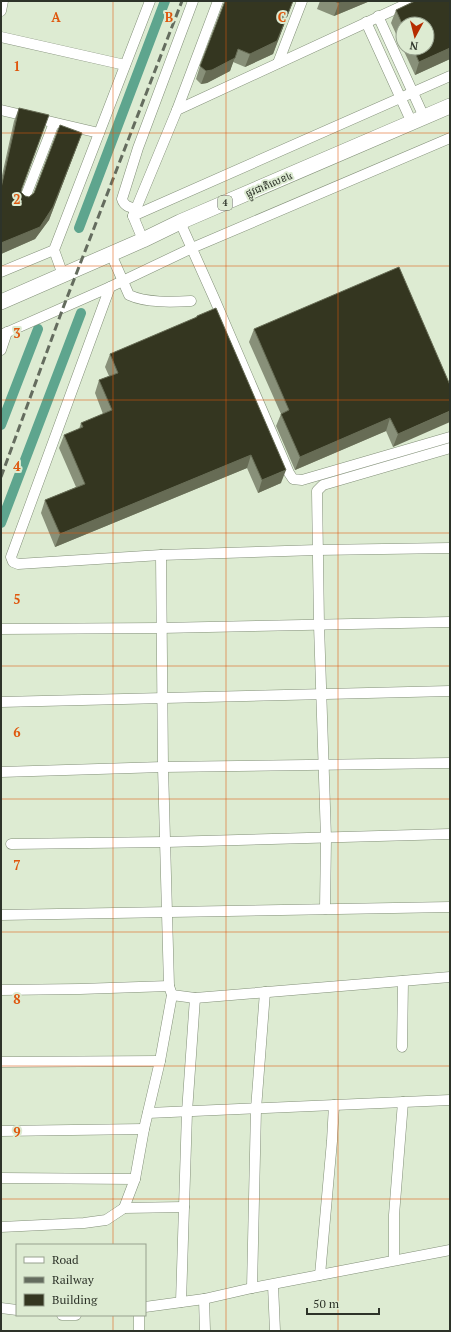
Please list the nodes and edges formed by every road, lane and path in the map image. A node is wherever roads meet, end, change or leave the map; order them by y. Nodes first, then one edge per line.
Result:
1 (3, 1) edge
2 (150, 1) edge
3 (193, 1) edge
4 (218, 1) edge
5 (302, 1) edge
6 (412, 1) edge
7 (1, 11) edge
8 (378, 16) junction
9 (366, 22) junction
10 (1, 37) edge
11 (278, 63) junction
12 (125, 65) junction
13 (450, 76) edge
14 (412, 92) junction
15 (400, 97) junction
16 (450, 106) edge
17 (1, 110) edge
18 (177, 110) junction
19 (418, 120) junction
20 (54, 123) junction
21 (99, 132) junction
22 (450, 138) edge
23 (23, 203) edge
24 (134, 212) junction
25 (180, 222) junction
26 (143, 240) junction
27 (192, 248) junction
28 (54, 250) junction
29 (111, 254) junction
30 (1, 272) edge
31 (63, 275) junction
32 (123, 281) junction
33 (110, 288) junction
34 (1, 302) edge
35 (191, 302) dead end
36 (4, 334) edge
37 (1, 350) edge
38 (450, 437) edge
39 (450, 448) edge
40 (450, 548) edge
41 (317, 550) junction
42 (161, 555) junction
43 (450, 622) edge
44 (319, 625) junction
45 (161, 628) junction
46 (1, 629) edge
47 (450, 691) edge
48 (321, 694) junction
49 (163, 698) junction
50 (1, 702) edge
51 (450, 763) edge
52 (324, 764) junction
53 (163, 768) junction
54 (1, 772) edge
55 (450, 834) edge
56 (326, 838) junction
57 (166, 842) junction
58 (11, 844) dead end
59 (450, 907) edge
60 (325, 909) junction
61 (168, 912) junction
62 (1, 915) edge
63 (450, 977) edge
64 (403, 981) junction
65 (1, 990) edge
66 (171, 990) junction
67 (265, 992) junction
68 (195, 998) junction
69 (402, 1047) dead end
70 (160, 1061) junction
71 (1, 1062) edge
72 (450, 1100) edge
73 (403, 1102) junction
74 (334, 1105) junction
75 (256, 1109) junction
76 (187, 1112) junction
77 (148, 1113) junction
78 (144, 1129) junction
79 (1, 1131) edge
80 (1, 1178) edge
81 (135, 1179) junction
82 (184, 1207) junction
83 (124, 1208) junction
84 (1, 1227) edge
85 (450, 1250) edge
86 (394, 1260) junction
87 (320, 1275) junction
88 (273, 1285) junction
89 (252, 1288) junction
90 (204, 1299) junction
91 (181, 1302) junction
92 (146, 1307) edge
93 (1, 1308) edge
94 (16, 1310) edge
95 (139, 1316) edge
96 (139, 1331) edge
97 (206, 1331) edge
98 (275, 1331) edge

1 - 7 street
2 - 12 street
3 - 24 street
4 - 18 street
5 - 11 street
6 - 8 street
8 - 9 street
8 - 14 street
9 - 11 street
9 - 15 street
10 - 12 street
11 - 18 street
12 - 21 street
13 - 14 street
14 - 15 street
14 - 19 street
15 - 19 street
15 - 24 street
16 - 19 highway, ផ្លូវជាតិលេខ៤ / 4
17 - 20 street
18 - 24 street
19 - 25 highway, ផ្លូវជាតិលេខ៤ / 4
20 - 21 street
20 - 23 street
21 - 28 street
22 - 27 street
24 - 26 street
25 - 26 highway, ផ្លូវជាតិលេខ៤ / 4
25 - 27 street
26 - 29 highway, ផ្លូវជាតិលេខ៤ / 4
27 - 32 street
27 - 38 street
28 - 30 street
28 - 31 street
29 - 31 highway, ផ្លូវជាតិលេខ៤ / 4
29 - 32 street
31 - 34 highway, ផ្លូវជាតិលេខ៤ / 4
32 - 33 street
32 - 35 street
33 - 36 street
33 - 42 street
36 - 37 street
39 - 41 street
40 - 41 street
41 - 42 street
41 - 44 street
42 - 45 street
43 - 44 street
44 - 45 street
44 - 48 street
45 - 46 street
45 - 49 street
47 - 48 street
48 - 49 street
48 - 52 street
49 - 50 street
49 - 53 street
51 - 52 street
52 - 53 street
52 - 56 street
53 - 54 street
53 - 57 street
55 - 56 street
56 - 57 street
56 - 60 street
57 - 58 street
57 - 61 street
59 - 60 street
60 - 61 street
61 - 62 street
61 - 66 street
63 - 64 street
64 - 67 street
64 - 69 street
65 - 66 street
66 - 68 street
66 - 70 street
67 - 68 street
67 - 75 street
68 - 76 street
70 - 71 street
70 - 77 street
72 - 73 street
73 - 74 street
73 - 86 street
74 - 75 street
74 - 87 street
75 - 76 street
75 - 89 street
76 - 77 street
76 - 82 street
77 - 78 street
78 - 79 street
78 - 81 street
80 - 81 street
81 - 83 street
82 - 83 street
82 - 91 street
83 - 84 street
85 - 86 street
86 - 87 street
87 - 88 street
88 - 89 street
88 - 98 street
89 - 90 street
90 - 91 street
90 - 97 street
91 - 92 street
93 - 94 street
95 - 96 street

